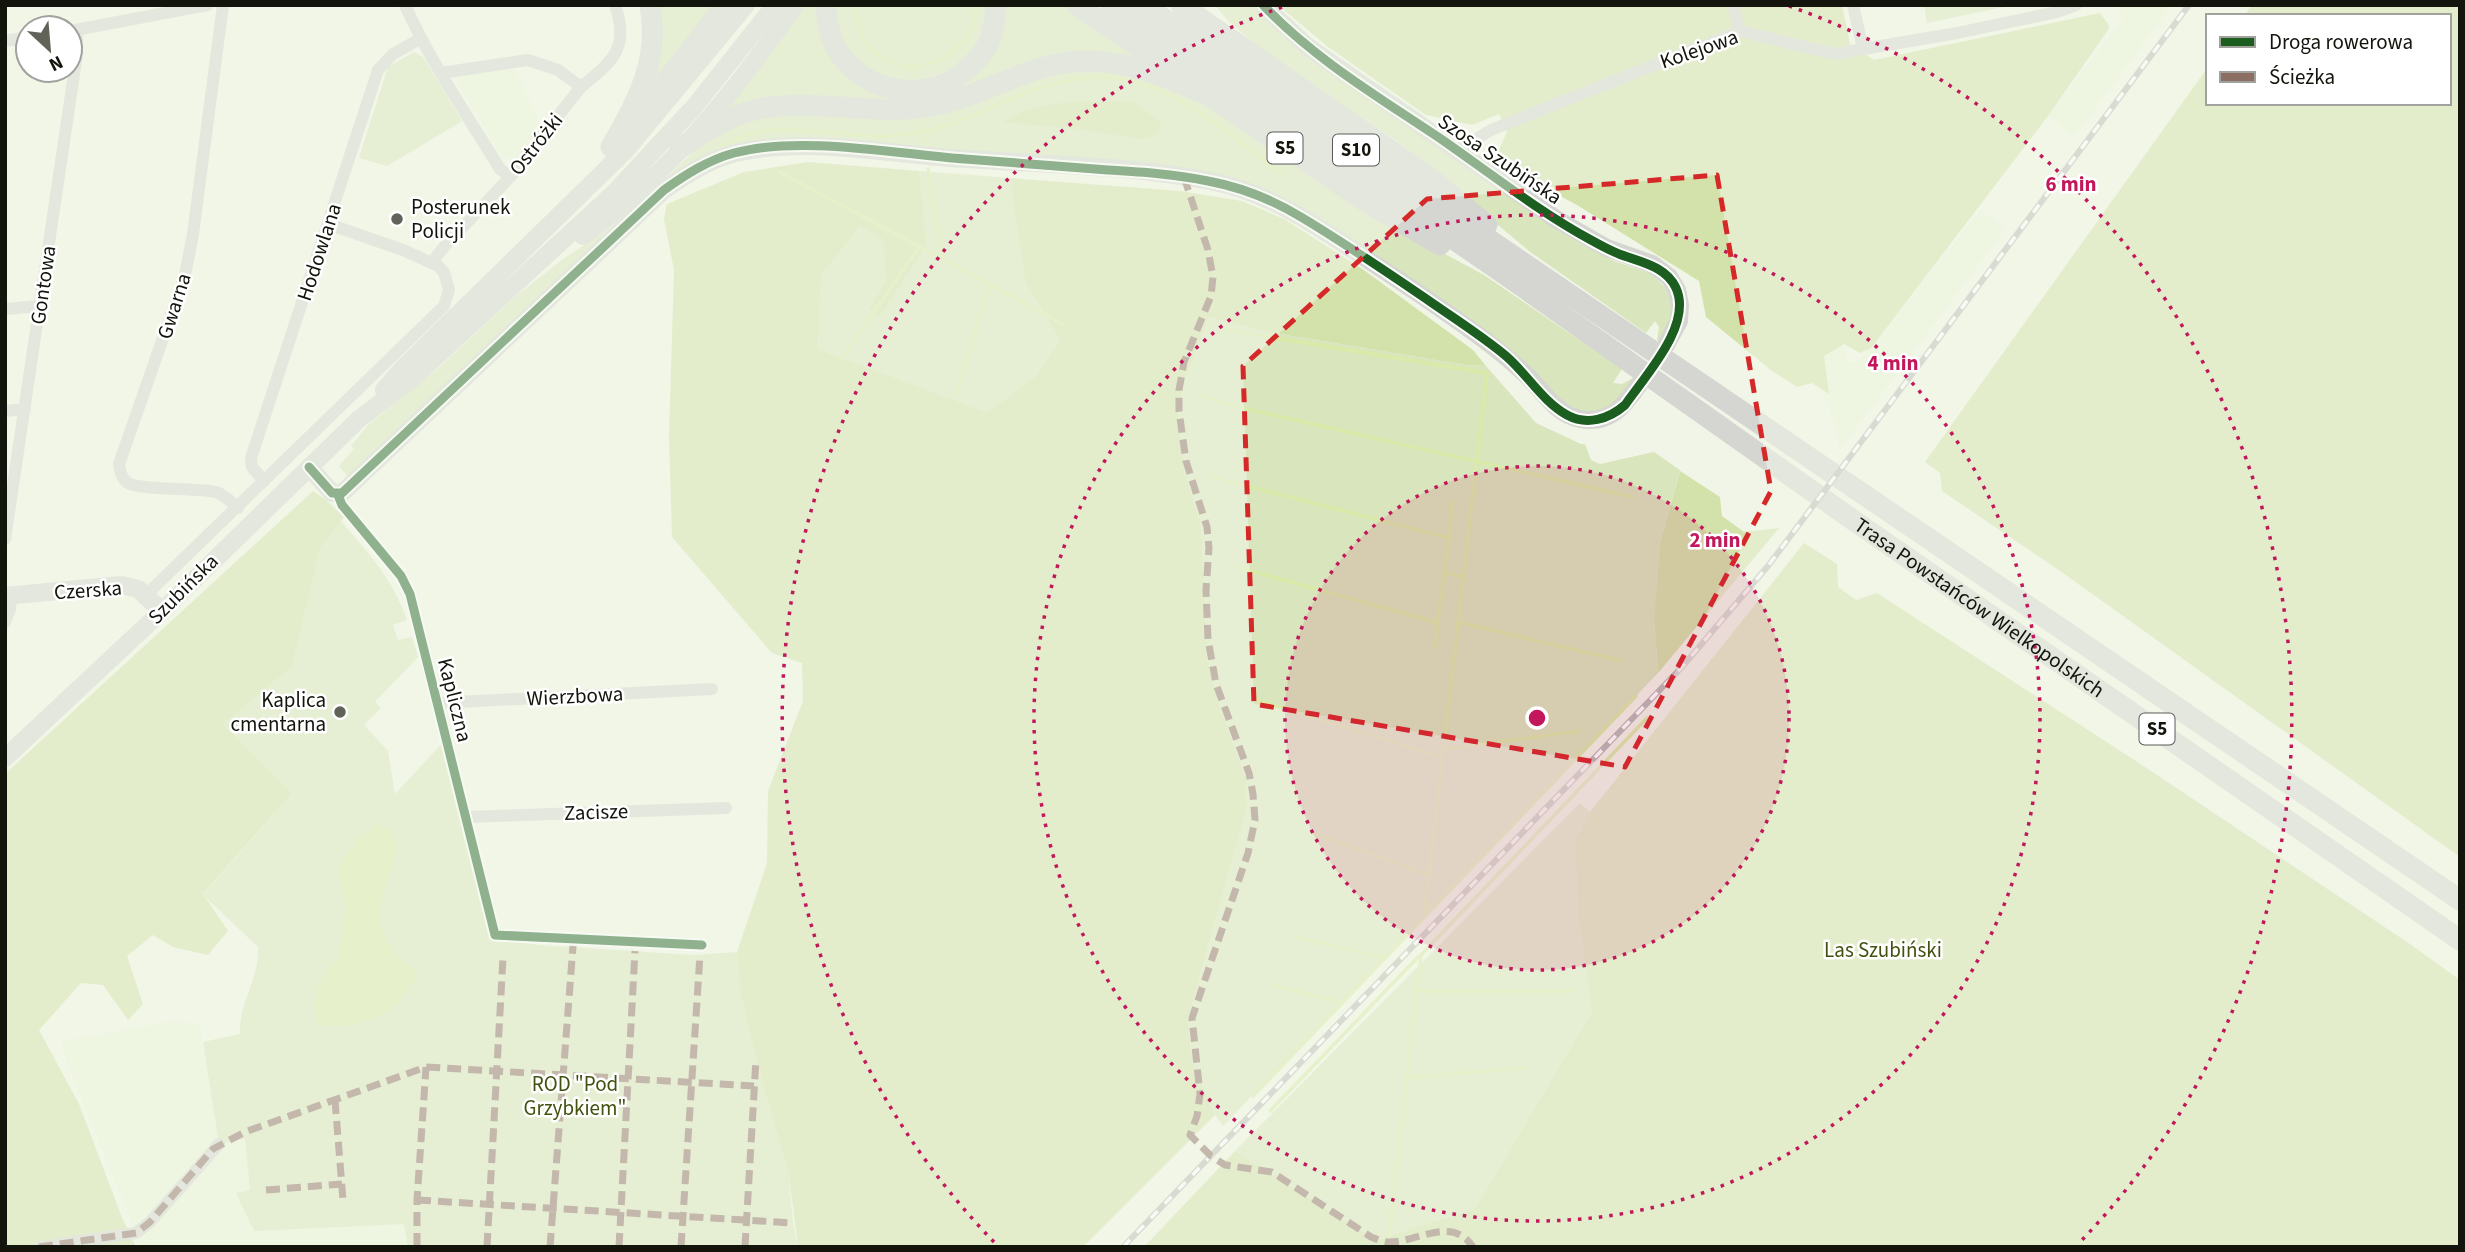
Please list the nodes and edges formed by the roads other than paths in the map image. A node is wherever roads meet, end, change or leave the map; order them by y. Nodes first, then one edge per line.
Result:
1 (207, 5) edge
2 (223, 5) edge
3 (405, 5) edge
4 (615, 5) edge
5 (650, 5) edge
6 (724, 5) edge
7 (746, 5) edge
8 (775, 5) edge
9 (795, 5) edge
10 (825, 5) edge
11 (996, 5) edge
12 (1077, 5) edge
13 (1111, 5) edge
14 (1144, 5) edge
15 (1181, 5) edge
16 (1208, 5) edge
17 (1263, 5) edge
18 (1733, 5) edge
19 (1853, 5) edge
20 (2076, 5) edge
21 (84, 28) edge
22 (1740, 30) junction
23 (420, 39) junction
24 (1863, 49) junction
25 (1264, 61) junction
26 (440, 74) junction
27 (73, 84) edge
28 (581, 87) junction
29 (1205, 94) junction
30 (611, 147) junction
31 (680, 148) junction
32 (1464, 156) junction
33 (510, 177) junction
34 (328, 224) junction
35 (529, 247) junction
36 (432, 262) junction
37 (1503, 273) junction
38 (523, 276) junction
39 (1568, 295) junction
40 (40, 306) junction
41 (5, 309) edge
42 (1666, 345) dead end
43 (1640, 383) dead end
44 (25, 409) junction
45 (5, 411) edge
46 (359, 419) junction
47 (309, 467) junction
48 (264, 481) junction
49 (9, 494) edge
50 (338, 495) junction
51 (238, 508) junction
52 (5, 539) edge
53 (146, 595) junction
54 (8, 596) edge
55 (162, 611) junction
56 (5, 622) edge
57 (712, 689) dead end
58 (438, 703) junction
59 (5, 758) edge
60 (726, 808) dead end
61 (466, 817) junction
62 (2460, 900) edge
63 (2460, 940) edge
64 (702, 945) dead end
65 (219, 1144) dead end
66 (39, 1247) edge

1 - 21 street
2 - 51 street, Gwarna
3 - 23 street
4 - 28 street, Ostróżki
5 - 30 highway
6 - 30 main road
7 - 35 main road
8 - 38 main road
9 - 31 main road
10 - 11 highway
12 - 29 highway, S5
13 - 37 highway, S10
14 - 39 highway, S10
15 - 25 highway
16 - 25 highway, S5
17 - 32 main road, Szosa Szubińska
18 - 22 street
19 - 24 street
20 - 24 street, Kolejowa
22 - 24 street, Kolejowa
22 - 32 street, Kolejowa
23 - 26 street
23 - 34 street, Hodowlana
25 - 39 highway, S5
26 - 28 street
26 - 33 street
27 - 40 street, Gontowa
28 - 33 street, Ostróżki
29 - 31 highway
29 - 37 highway, S5
30 - 35 main road
31 - 38 main road
32 - 42 main road, Szosa Szubińska
33 - 36 street, Ostróżki
34 - 36 street
34 - 48 street, Hodowlana
35 - 46 main road, Szubińska
36 - 48 street, Szubińska
37 - 63 highway, Trasa Powstańców Wielkopolskich / S5
38 - 46 main road, Szubińska
39 - 62 highway, Trasa Powstańców Wielkopolskich / S5
40 - 41 street
40 - 44 street, Gontowa
43 - 50 main road
44 - 45 street
44 - 49 street, Gontowa
46 - 47 main road, Szubińska
47 - 50 main road
47 - 55 main road, Szubińska
48 - 51 street, Szubińska
49 - 52 street, Gontowa
50 - 58 street, Kapliczna
51 - 53 street, Szubińska
53 - 54 main road, Czerska
53 - 55 main road, Czerska
54 - 56 street
55 - 59 main road, Szubińska
57 - 58 street, Wierzbowa
58 - 61 street, Kapliczna
60 - 61 street, Zacisze
61 - 64 street, Kapliczna
65 - 66 street

